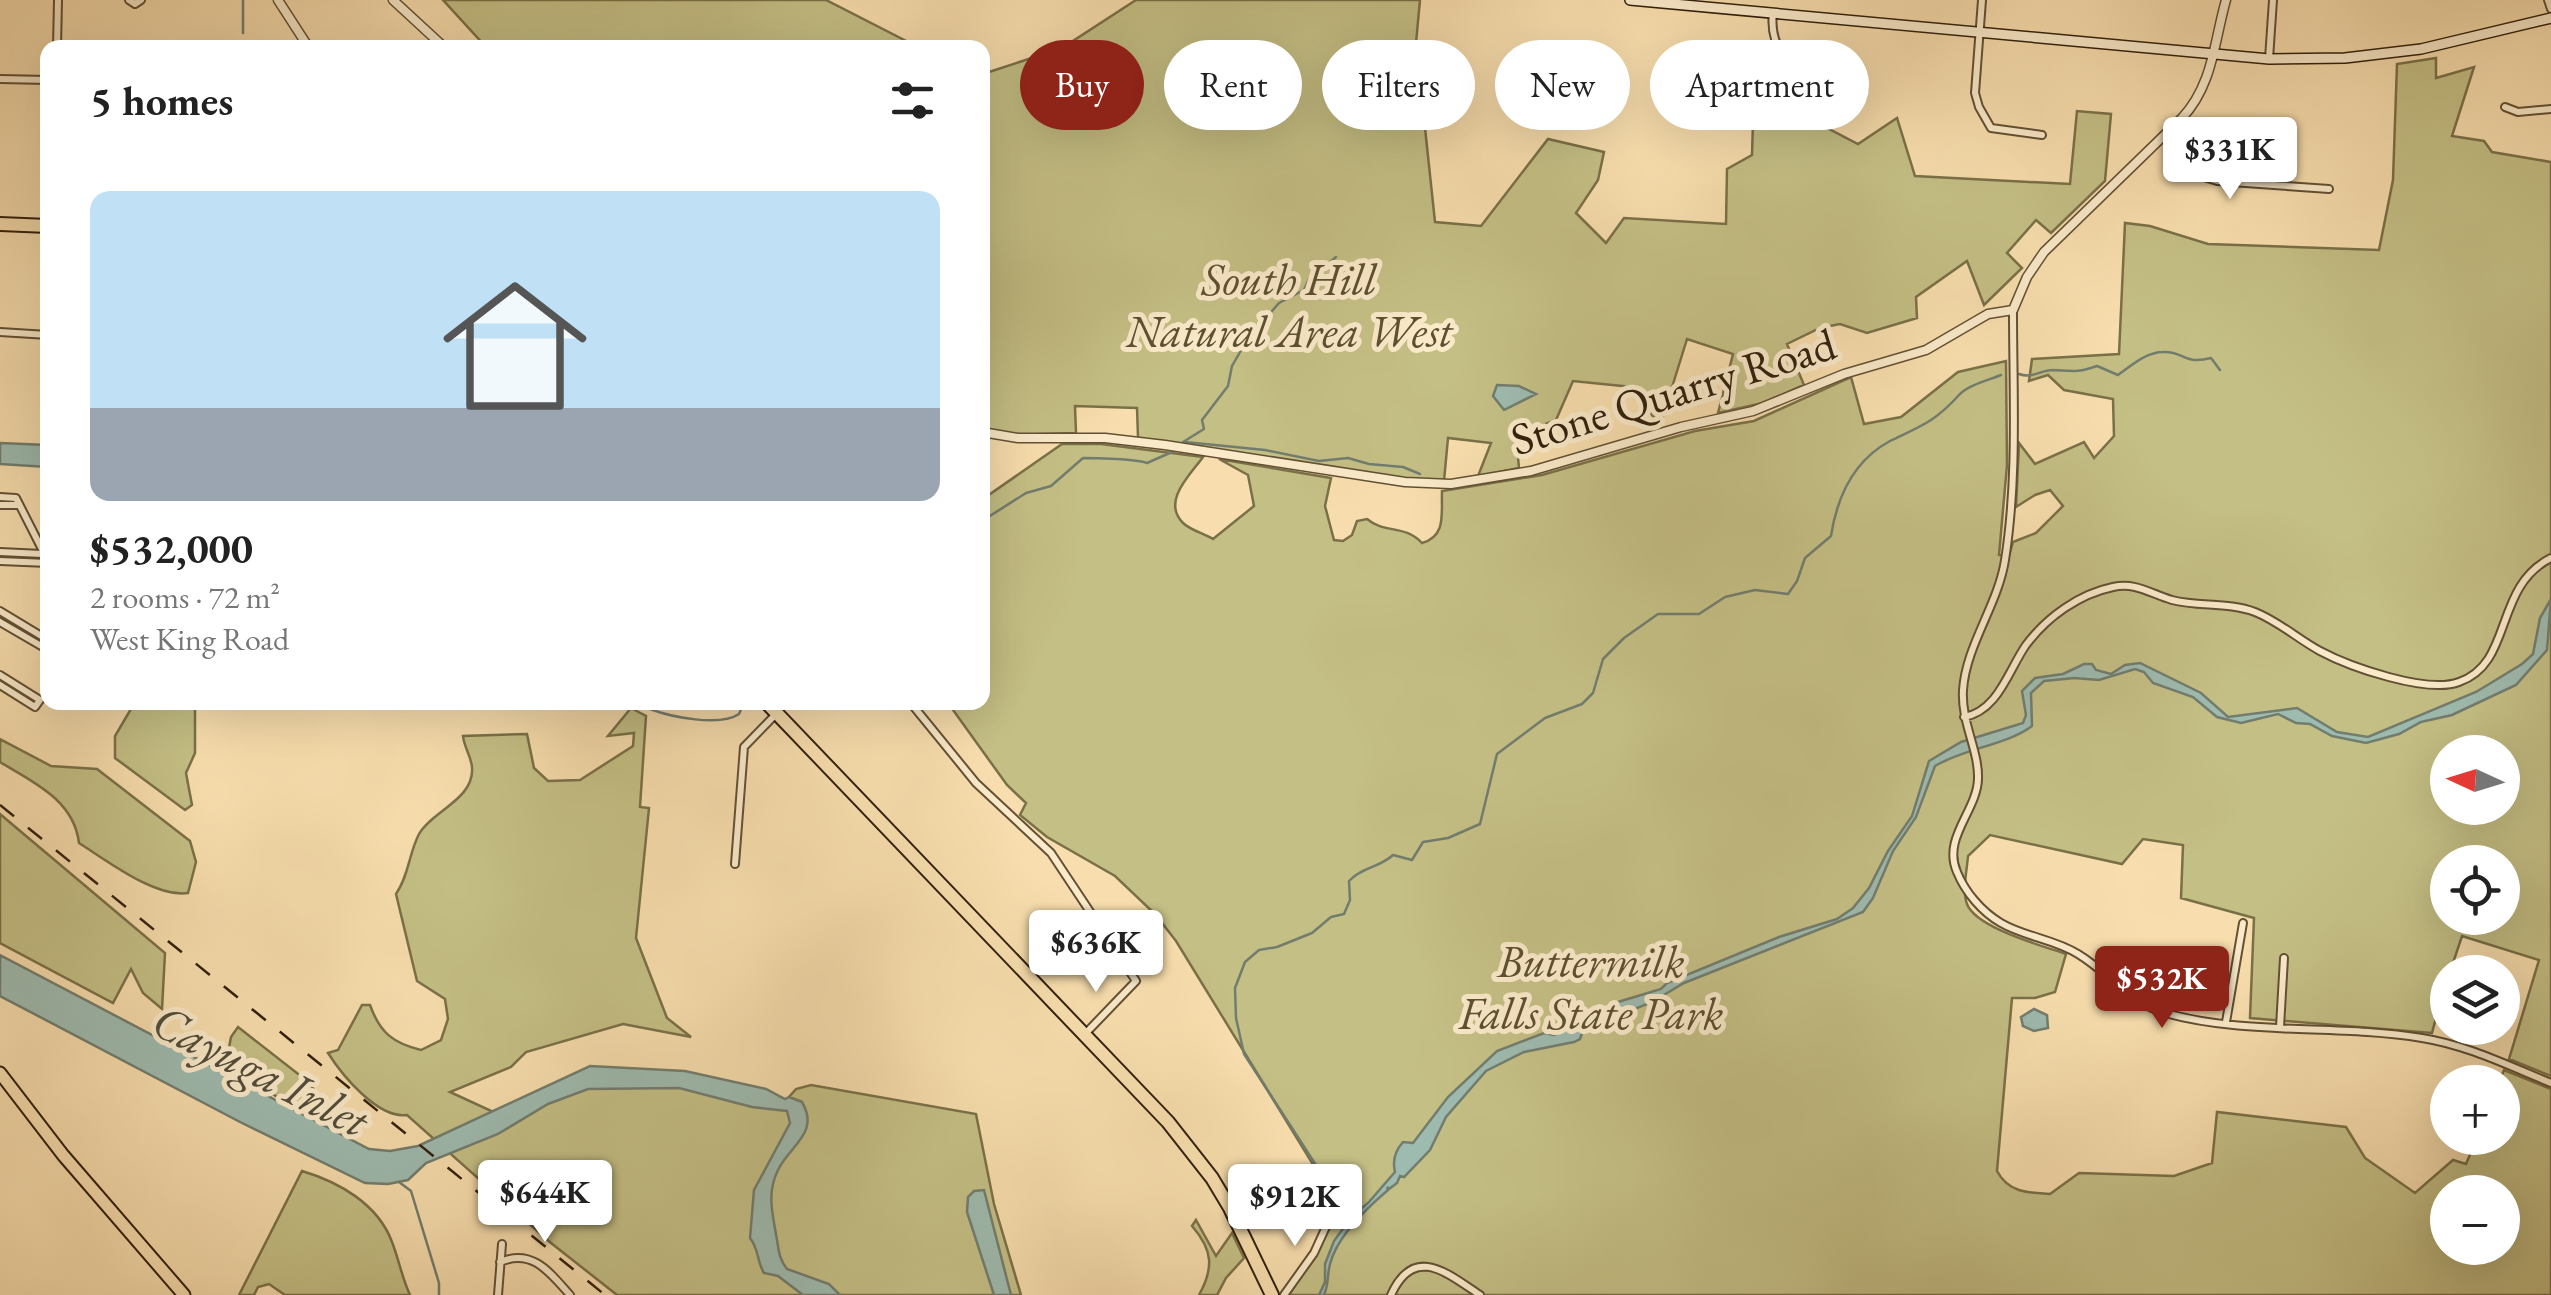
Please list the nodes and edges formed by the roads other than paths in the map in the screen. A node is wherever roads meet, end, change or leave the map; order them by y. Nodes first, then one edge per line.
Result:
1 (58, 0) edge
2 (129, 0) edge
3 (140, 0) edge
4 (278, 0) edge
5 (1630, 0) edge
6 (1982, 0) edge
7 (2226, 0) edge
8 (2274, 0) edge
9 (2548, 0) edge
10 (394, 1) edge
11 (2551, 9) edge
12 (1774, 13) junction
13 (2551, 18) edge
14 (1979, 33) junction
15 (57, 40) edge
16 (304, 40) edge
17 (436, 40) edge
18 (1774, 40) edge
19 (2213, 56) junction
20 (2269, 59) junction
21 (0, 79) edge
22 (40, 80) edge
23 (2505, 107) dead end
24 (2551, 109) edge
25 (2042, 134) dead end
26 (2163, 136) junction
27 (2329, 189) dead end
28 (0, 224) edge
29 (40, 226) edge
30 (2013, 310) junction
31 (0, 332) edge
32 (40, 334) edge
33 (990, 433) edge
34 (0, 497) edge
35 (0, 505) edge
36 (17, 505) junction
37 (40, 548) edge
38 (0, 552) edge
39 (40, 558) edge
40 (2551, 558) edge
41 (40, 559) edge
42 (0, 561) edge
43 (0, 612) edge
44 (0, 622) edge
45 (40, 635) edge
46 (40, 645) edge
47 (0, 675) edge
48 (0, 685) edge
49 (774, 710) edge
50 (917, 710) edge
51 (777, 713) junction
52 (1964, 718) junction
53 (735, 864) dead end
54 (2243, 922) dead end
55 (2284, 958) dead end
56 (2226, 1022) junction
57 (2280, 1026) junction
58 (1086, 1034) junction
59 (0, 1073) edge
60 (2551, 1082) edge
61 (1330, 1218) dead end
62 (502, 1244) dead end
63 (500, 1262) junction
64 (184, 1295) edge
65 (498, 1295) edge
66 (570, 1295) edge
67 (1272, 1295) edge
68 (1284, 1295) edge
69 (1391, 1295) edge
70 (1480, 1295) edge

1 - 15 street
2 - 3 street
4 - 16 street
5 - 12 main road
6 - 14 street
7 - 19 street
8 - 20 street
9 - 11 street
10 - 17 street
12 - 14 main road
12 - 18 street
13 - 20 main road
14 - 19 main road
14 - 25 street
19 - 20 main road
19 - 26 street
21 - 22 street
23 - 24 street
26 - 27 street
26 - 30 street
28 - 29 highway
30 - 33 street, Stone Quarry Road
30 - 52 street
31 - 32 street
34 - 36 street
35 - 36 street
36 - 37 street
38 - 39 street
40 - 52 street
41 - 42 street
43 - 45 street
44 - 46 street
47 - 48 street
49 - 51 highway
50 - 58 street
51 - 53 street
51 - 58 highway
52 - 56 street
54 - 56 street
55 - 57 street
56 - 57 street
57 - 60 street
58 - 67 highway
59 - 64 main road
61 - 68 street
62 - 63 street
63 - 65 street
63 - 66 street
69 - 70 street

